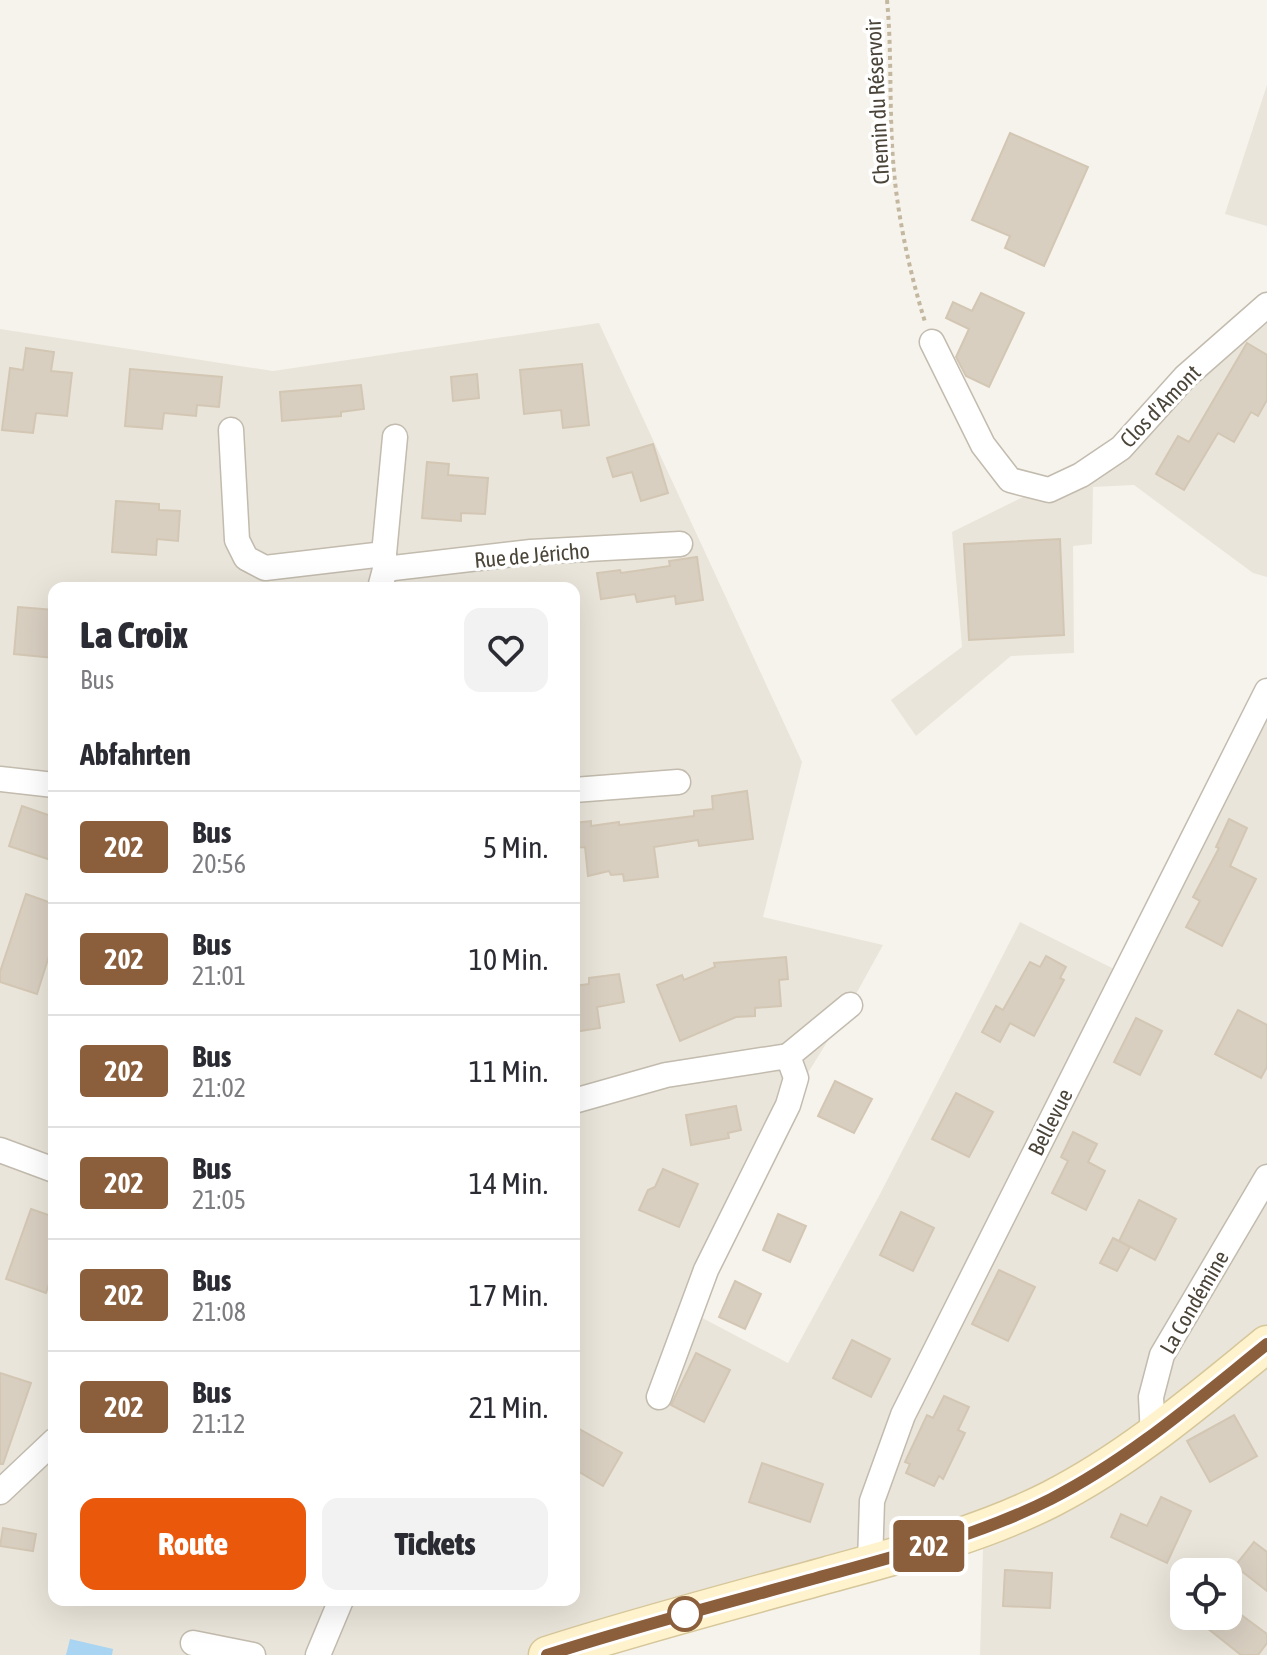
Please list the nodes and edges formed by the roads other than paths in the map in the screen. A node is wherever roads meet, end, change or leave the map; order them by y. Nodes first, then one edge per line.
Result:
1 (1267, 305) edge
2 (932, 342) road end
3 (231, 430) dead end
4 (395, 437) dead end
5 (680, 544) dead end
6 (383, 570) edge
7 (1267, 691) edge
8 (0, 779) edge
9 (678, 782) dead end
10 (48, 784) edge
11 (580, 790) edge
12 (850, 1005) dead end
13 (788, 1056) junction
14 (580, 1099) edge
15 (0, 1150) edge
16 (48, 1168) edge
17 (1267, 1177) edge
18 (1267, 1344) edge
19 (659, 1397) dead end
20 (1153, 1436) junction
21 (48, 1447) edge
22 (0, 1492) edge
23 (870, 1563) junction
24 (338, 1606) edge
25 (193, 1643) dead end
26 (253, 1655) edge
27 (318, 1655) edge
28 (547, 1655) edge

1 - 2 street, Clos d'Amont
3 - 6 street, Rue de Jéricho
4 - 6 street
5 - 6 street, Rue de Jéricho
7 - 23 street, Bellevue
8 - 10 street
9 - 11 street
12 - 13 street
13 - 14 street
13 - 19 street
15 - 16 street
17 - 20 street, La Condémine
18 - 20 street
20 - 23 street
21 - 22 street
23 - 28 street
24 - 27 street
25 - 26 street

